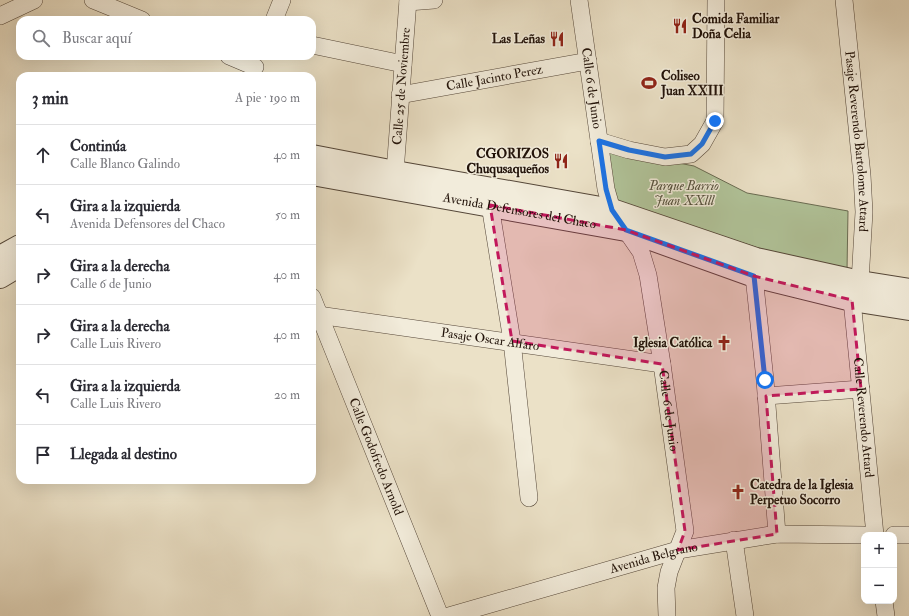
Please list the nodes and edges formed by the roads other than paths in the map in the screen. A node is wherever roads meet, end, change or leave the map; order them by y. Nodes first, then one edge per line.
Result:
1 (34, 0) edge
2 (93, 0) edge
3 (282, 0) edge
4 (434, 0) edge
5 (579, 0) edge
6 (716, 0) edge
7 (844, 0) edge
8 (408, 1) edge
9 (0, 16) edge
10 (132, 16) edge
11 (276, 16) edge
12 (316, 46) edge
13 (239, 60) edge
14 (588, 61) junction
15 (403, 64) junction
16 (255, 66) edge
17 (400, 95) junction
18 (599, 141) junction
19 (316, 157) edge
20 (395, 172) junction
21 (316, 175) edge
22 (490, 205) junction
23 (612, 210) junction
24 (626, 230) junction
25 (16, 248) edge
26 (0, 257) edge
27 (16, 267) edge
28 (754, 276) junction
29 (0, 277) edge
30 (909, 290) edge
31 (856, 291) junction
32 (316, 309) edge
33 (909, 309) edge
34 (318, 315) junction
35 (512, 341) junction
36 (662, 364) junction
37 (861, 389) junction
38 (766, 396) junction
39 (529, 498) dead end
40 (875, 532) edge
41 (777, 534) junction
42 (861, 535) edge
43 (897, 535) edge
44 (909, 535) edge
45 (734, 540) junction
46 (678, 550) junction
47 (884, 604) edge
48 (440, 616) edge
49 (449, 616) edge
50 (668, 616) edge
51 (745, 616) edge
52 (886, 616) edge

1 - 9 street
2 - 10 street
3 - 11 street
4 - 8 street
5 - 14 street, Calle 6 de Junio
6 - 18 street
7 - 31 street, Pasaje Reverendo Bartolome Attard
8 - 15 street, Calle 25 de Noviembre
12 - 15 street
13 - 16 street
14 - 17 street, Calle Jacinto Perez
14 - 18 street, Calle 6 de Junio
15 - 17 street, Calle 25 de Noviembre
17 - 20 street, Calle 25 de Noviembre
18 - 23 street, Calle 6 de Junio
19 - 20 street, Avenida Defensores del Chaco
20 - 23 street, Avenida Defensores del Chaco
21 - 22 street, Avenida Defensores del Chaco
22 - 24 street, Avenida Defensores del Chaco
22 - 35 street
23 - 24 street, Calle 6 de Junio
23 - 31 street, Avenida Defensores del Chaco
24 - 28 street, Avenida Defensores del Chaco
24 - 36 street, Calle 6 de Junio
25 - 26 street
27 - 29 street
28 - 31 street, Avenida Defensores del Chaco
28 - 38 street
30 - 31 street, Avenida Defensores del Chaco
31 - 33 street, Avenida Defensores del Chaco
31 - 37 street, Calle Reverendo Attard
32 - 34 street, Calle Godofredo Arnold
34 - 35 street, Pasaje Oscar Alfaro
34 - 48 street, Calle Godofredo Arnold
35 - 36 street, Pasaje Oscar Alfaro
35 - 39 street
36 - 46 street, Calle 6 de Junio
37 - 38 street
37 - 40 street, Calle Reverendo Attard
38 - 41 street
41 - 42 street, Avenida Belgrano
41 - 45 street, Avenida Belgrano
43 - 44 street
45 - 46 street, Avenida Belgrano
45 - 51 street
46 - 49 street, Avenida Belgrano
46 - 50 street, Calle 6 de Junio
47 - 52 street

